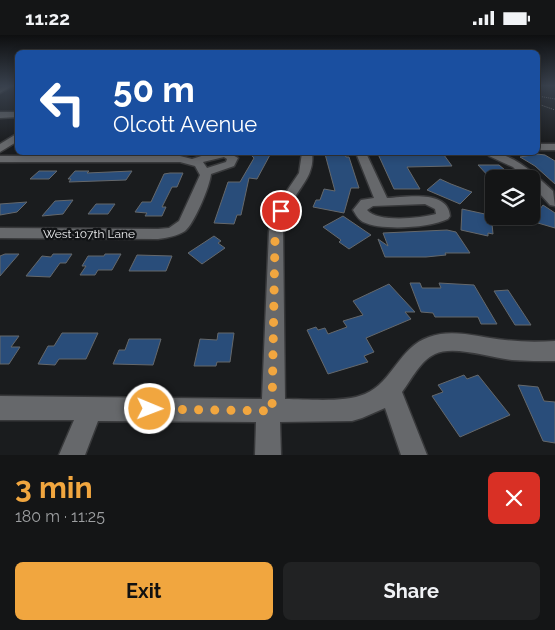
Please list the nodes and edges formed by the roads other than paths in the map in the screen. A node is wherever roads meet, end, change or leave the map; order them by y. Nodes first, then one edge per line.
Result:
1 (0, 110) edge
2 (15, 112) edge
3 (15, 113) edge
4 (0, 115) edge
5 (15, 138) edge
6 (0, 149) edge
7 (307, 155) edge
8 (362, 155) edge
9 (497, 155) edge
10 (0, 159) edge
11 (553, 197) edge
12 (382, 201) junction
13 (0, 233) edge
14 (555, 351) edge
15 (390, 389) junction
16 (0, 408) edge
17 (91, 408) junction
18 (270, 411) junction
19 (72, 455) edge
20 (268, 455) edge
21 (414, 455) edge

1 - 2 street
3 - 4 street
5 - 6 street
7 - 18 street
8 - 12 street
9 - 11 street
10 - 13 street, West 107th Lane
12 - 12 street
14 - 15 street
15 - 18 street
15 - 21 street
16 - 17 street
17 - 18 street
17 - 19 street
18 - 20 street

